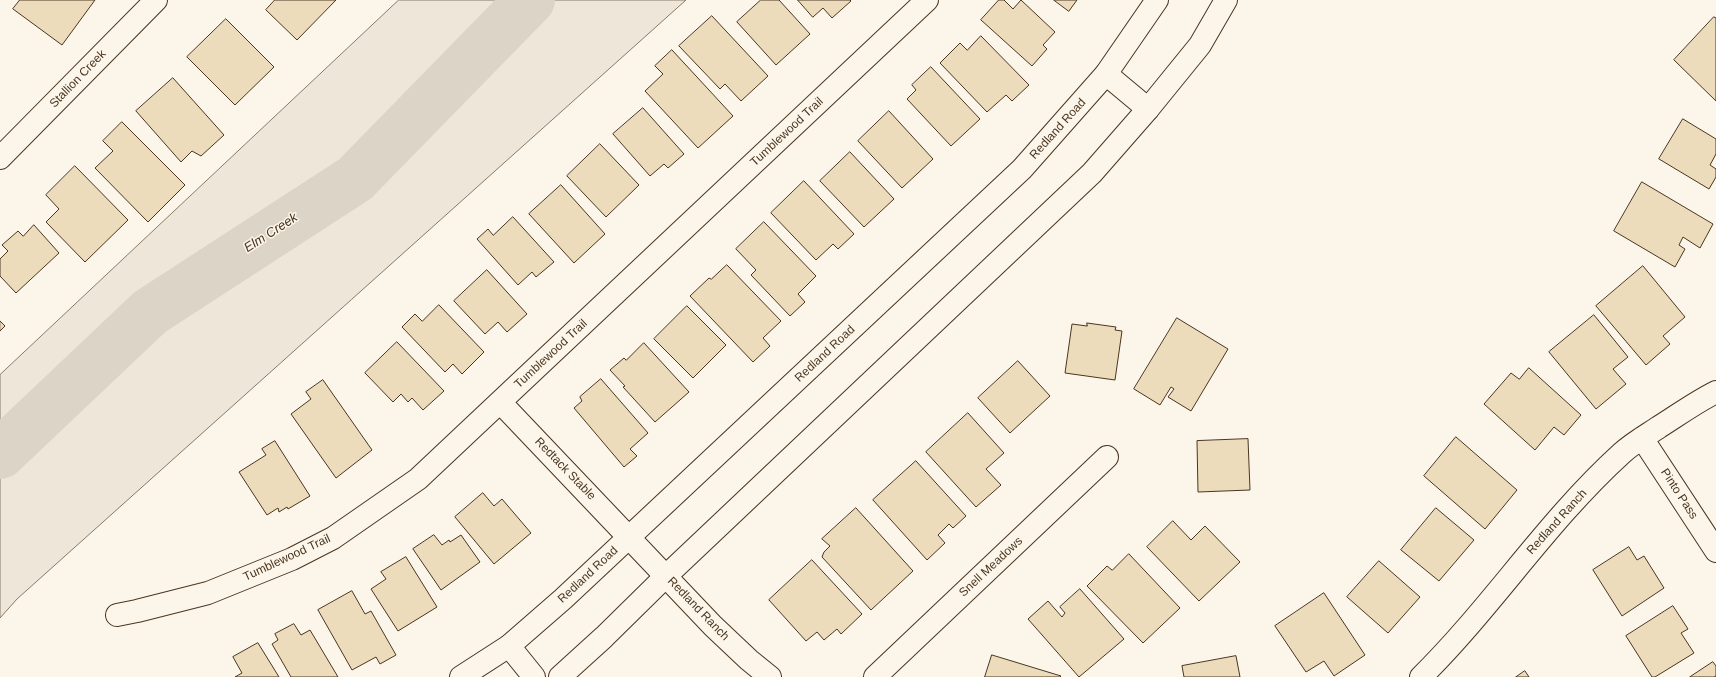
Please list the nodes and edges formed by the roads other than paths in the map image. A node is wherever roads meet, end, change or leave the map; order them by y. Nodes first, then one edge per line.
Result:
1 (156, 0) edge
2 (927, 0) edge
3 (1157, 0) edge
4 (1226, 0) edge
5 (1106, 74) junction
6 (1148, 109) junction
7 (0, 158) edge
8 (1716, 392) edge
9 (500, 402) junction
10 (1642, 438) junction
11 (1108, 457) dead end
12 (628, 537) junction
13 (1716, 551) edge
14 (666, 576) junction
15 (117, 614) dead end
16 (509, 646) junction
17 (461, 677) edge
18 (534, 677) edge
19 (560, 677) edge
20 (770, 677) edge
21 (875, 677) edge
22 (1421, 677) edge

1 - 7 street, Stallion Creek
2 - 9 street, Tumblewood Trail
3 - 5 street, Redland Road
4 - 6 street
5 - 6 street
5 - 12 street, Redland Road
6 - 14 street
8 - 10 street, Redland Ranch
9 - 12 street, Redtack Stable
9 - 15 street, Tumblewood Trail
10 - 13 street, Pinto Pass
10 - 22 street, Redland Ranch
11 - 21 street, Snell Meadows
12 - 14 street, Redland Ranch
12 - 16 street, Redland Road
14 - 19 street
14 - 20 street, Redland Ranch
16 - 17 street, Redland Road
16 - 18 street

